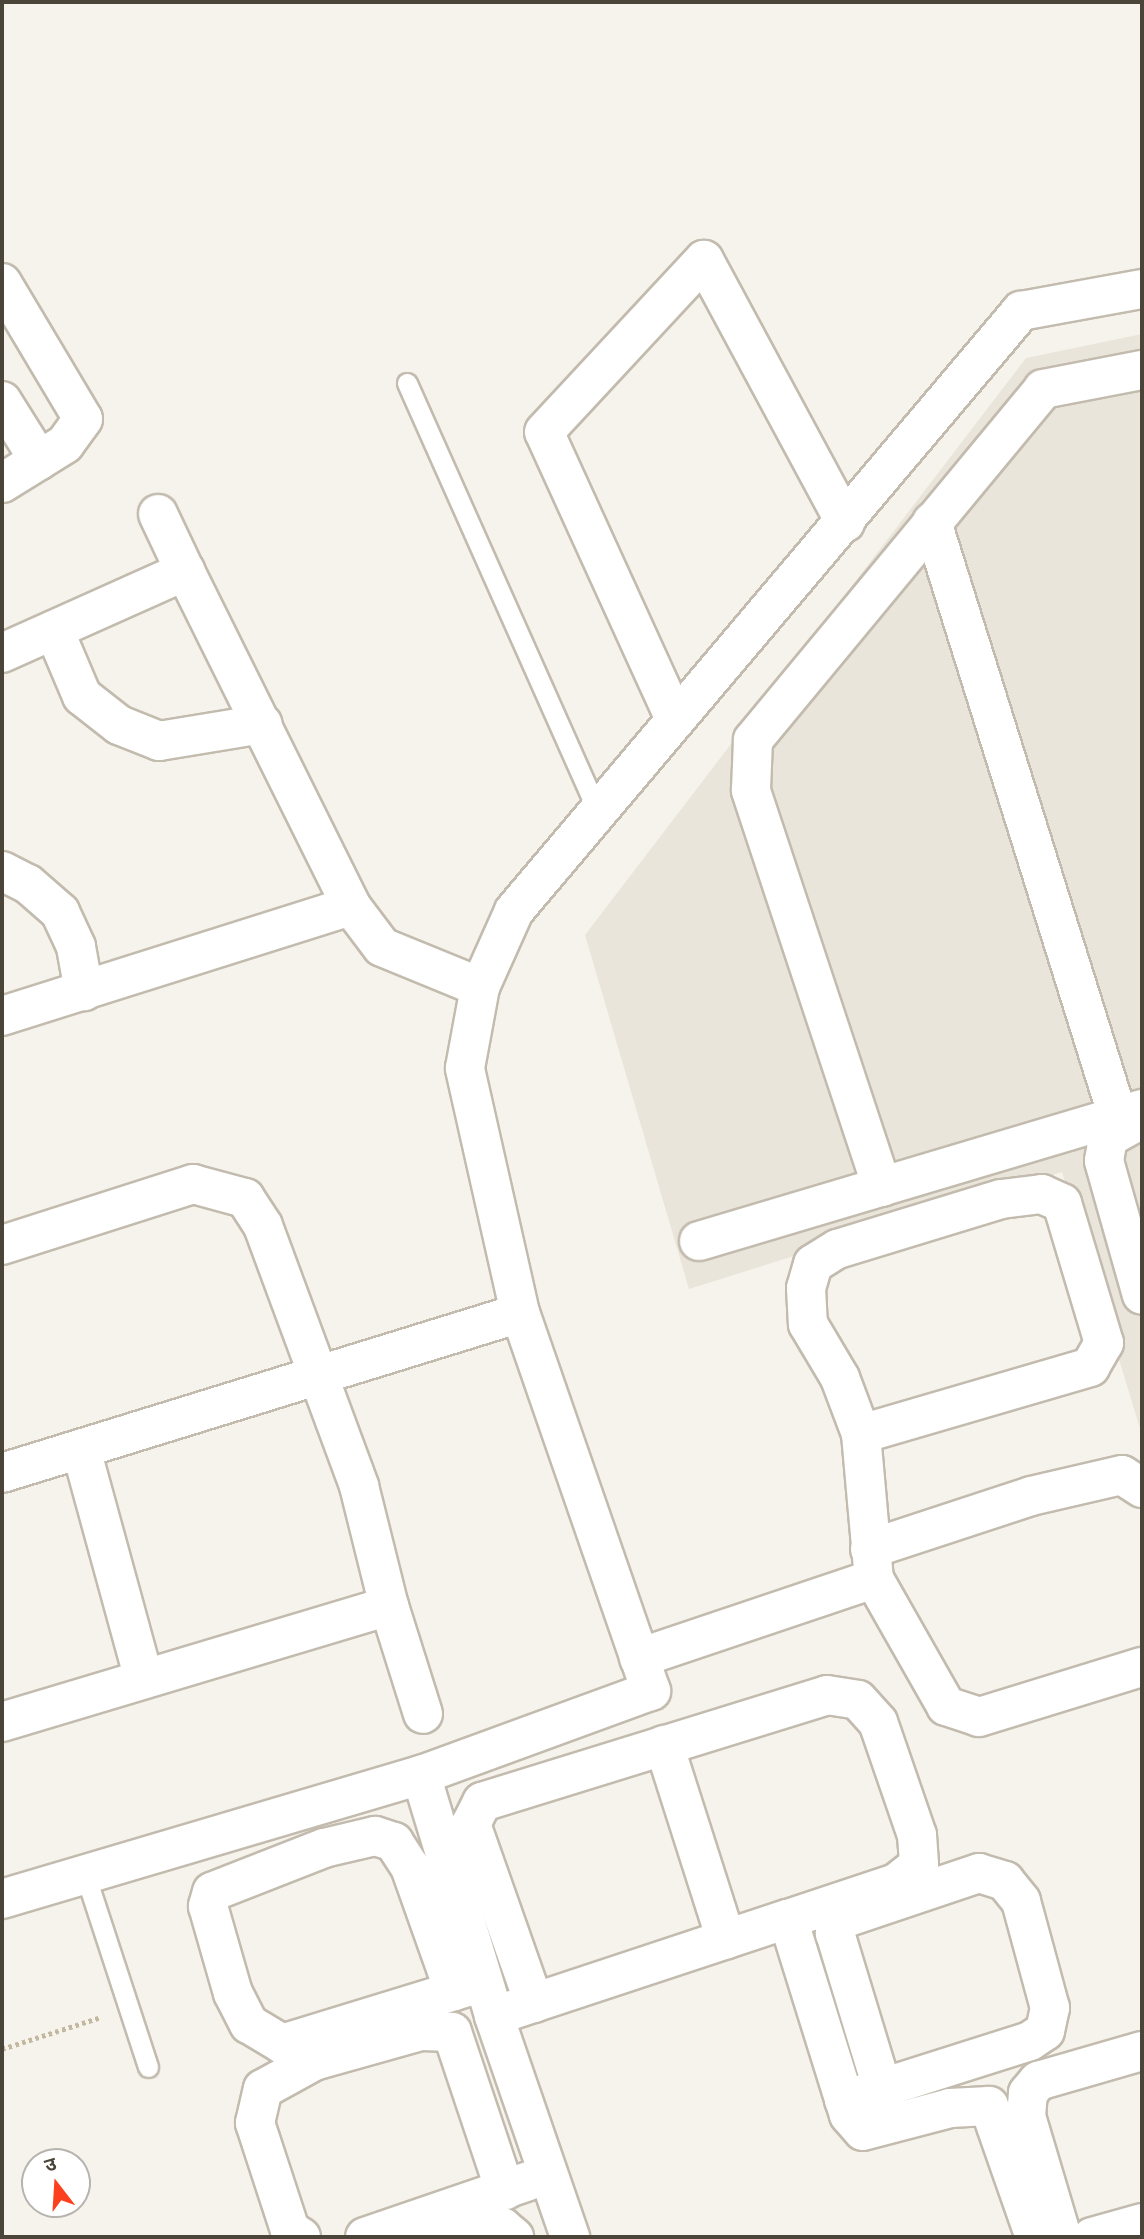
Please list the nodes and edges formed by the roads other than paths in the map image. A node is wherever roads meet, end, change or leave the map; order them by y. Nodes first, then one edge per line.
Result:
1 (2, 284) edge
2 (1142, 289) edge
3 (1142, 370) edge
4 (407, 383) dead end
5 (2, 401) edge
6 (39, 460) junction
7 (2, 483) edge
8 (158, 514) dead end
9 (845, 522) junction
10 (932, 522) junction
11 (185, 571) junction
12 (54, 630) junction
13 (2, 653) edge
14 (675, 719) junction
15 (262, 724) junction
16 (598, 811) junction
17 (2, 871) edge
18 (351, 906) junction
19 (480, 987) junction
20 (83, 991) junction
21 (2, 1016) edge
22 (1134, 1115) edge
23 (882, 1187) junction
24 (699, 1241) dead end
25 (2, 1245) edge
26 (1142, 1295) edge
27 (520, 1313) junction
28 (316, 1376) junction
29 (861, 1434) junction
30 (81, 1449) junction
31 (2, 1473) edge
32 (1142, 1488) edge
33 (872, 1564) junction
34 (389, 1606) junction
35 (639, 1658) junction
36 (1142, 1667) edge
37 (144, 1679) junction
38 (424, 1714) dead end
39 (2, 1722) edge
40 (664, 1745) junction
41 (421, 1775) junction
42 (85, 1874) junction
43 (2, 1899) edge
44 (788, 1919) junction
45 (726, 1939) junction
46 (477, 1997) junction
47 (534, 2003) junction
48 (1142, 2051) edge
49 (148, 2067) dead end
50 (882, 2088) junction
51 (844, 2100) junction
52 (548, 2174) junction
53 (505, 2190) junction
54 (1142, 2224) edge
55 (301, 2237) edge
56 (365, 2237) edge
57 (447, 2237) edge
58 (514, 2237) edge
59 (570, 2237) edge
60 (1035, 2237) edge
61 (1062, 2237) edge
62 (1092, 2237) edge

1 - 6 street
2 - 9 street
3 - 10 street
4 - 16 lane
5 - 6 street
6 - 7 street
8 - 11 street
9 - 14 street
9 - 14 street
10 - 22 street
10 - 23 street
11 - 12 street
11 - 15 street
12 - 13 street
12 - 15 street
14 - 16 street
15 - 18 street
16 - 19 street
17 - 20 street
18 - 19 street
18 - 20 street
19 - 27 street
20 - 21 street
22 - 23 street
22 - 26 street
23 - 24 street
25 - 28 street
27 - 28 street
27 - 35 street
28 - 30 street
28 - 34 street
29 - 29 street
29 - 33 street
30 - 31 street
30 - 37 street
32 - 33 street
33 - 35 street
33 - 36 street
34 - 37 street
34 - 38 street
35 - 41 street
37 - 39 street
40 - 44 street
40 - 45 street
40 - 47 street
41 - 42 street
41 - 46 street
42 - 43 street
42 - 49 lane
44 - 45 street
44 - 51 street
45 - 47 street
46 - 46 street
46 - 47 street
46 - 52 street
48 - 61 street
50 - 50 street
50 - 51 street
51 - 60 street
52 - 53 street
52 - 59 street
53 - 55 street
53 - 56 street
54 - 62 street
57 - 58 street

